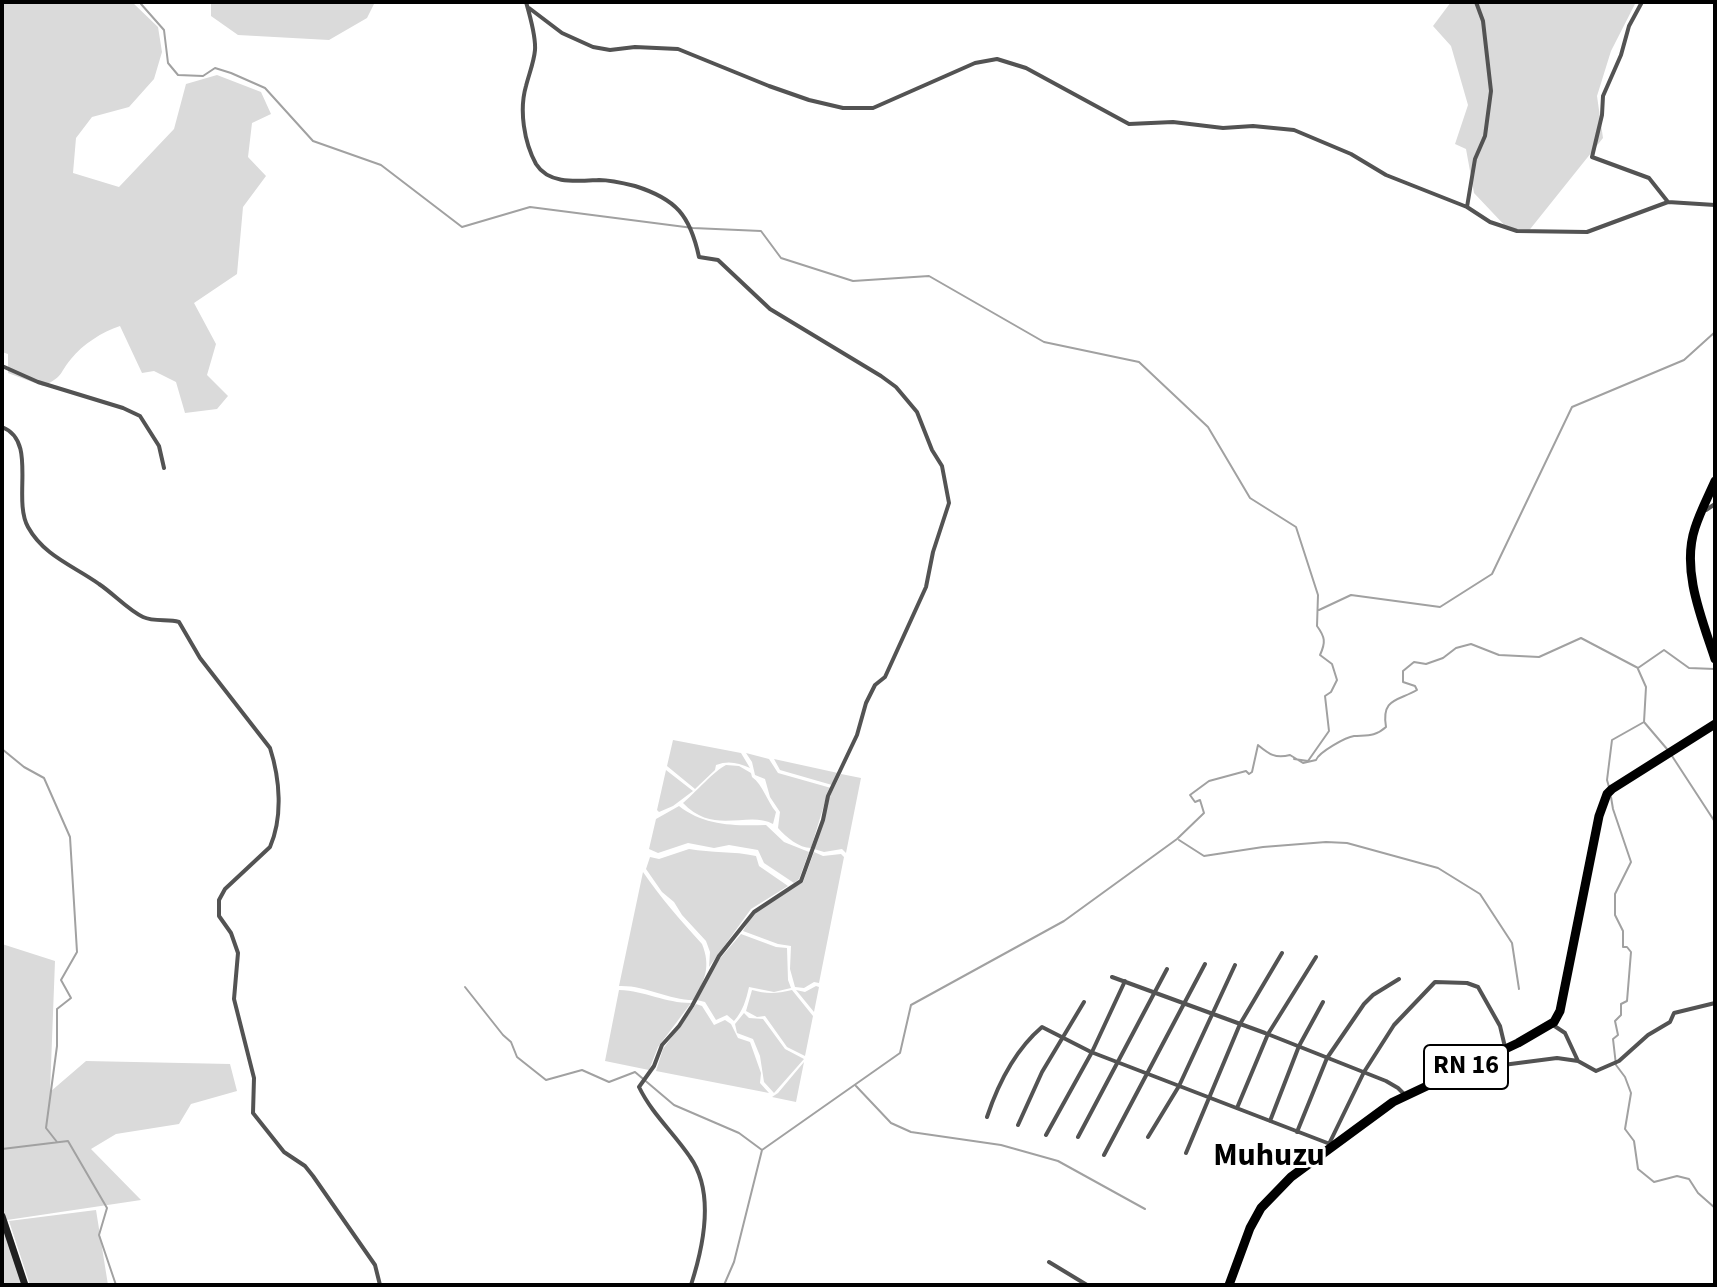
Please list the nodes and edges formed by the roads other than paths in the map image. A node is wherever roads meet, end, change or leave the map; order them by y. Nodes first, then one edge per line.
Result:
1 (1476, 2) edge
2 (1642, 2) edge
3 (526, 4) edge
4 (1668, 202) junction
5 (1715, 205) edge
6 (1467, 207) junction
7 (2, 366) edge
8 (2, 427) edge
9 (164, 468) dead end
10 (1715, 481) edge
11 (1715, 504) edge
12 (1700, 513) junction
13 (1715, 659) edge
14 (1715, 724) edge
15 (1282, 953) dead end
16 (1316, 957) dead end
17 (1205, 964) dead end
18 (1235, 965) dead end
19 (1167, 969) dead end
20 (1112, 977) dead end
21 (1399, 979) dead end
22 (1125, 981) junction
23 (1155, 992) junction
24 (1084, 1002) dead end
25 (1183, 1002) junction
26 (1323, 1002) dead end
27 (1715, 1003) edge
28 (1211, 1013) junction
29 (1240, 1024) junction
30 (1549, 1025) junction
31 (1268, 1034) junction
32 (1063, 1038) junction
33 (1299, 1046) junction
34 (1505, 1049) junction
35 (1092, 1052) junction
36 (1327, 1058) junction
37 (1578, 1061) junction
38 (1119, 1063) junction
39 (1460, 1070) junction
40 (1364, 1072) junction
41 (1148, 1074) junction
42 (1179, 1086) junction
43 (1405, 1095) junction
44 (1208, 1097) junction
45 (1237, 1108) junction
46 (987, 1117) dead end
47 (1270, 1121) junction
48 (1018, 1125) dead end
49 (1297, 1132) junction
50 (1046, 1135) dead end
51 (1078, 1137) dead end
52 (1148, 1137) dead end
53 (1331, 1145) junction
54 (1186, 1153) dead end
55 (1104, 1155) dead end
56 (2, 1216) edge
57 (1049, 1262) dead end
58 (25, 1285) edge
59 (380, 1285) edge
60 (691, 1285) edge
61 (1087, 1285) edge
62 (1229, 1285) edge

1 - 6 street
2 - 4 street
3 - 6 street
3 - 60 street
4 - 5 street
4 - 6 street
7 - 9 street
8 - 59 street
10 - 12 main road
11 - 12 street
12 - 13 main road
14 - 30 main road
15 - 29 street
16 - 31 street
17 - 25 street
18 - 28 street
19 - 23 street
20 - 22 street
21 - 36 street
22 - 23 street
22 - 35 street
23 - 25 street
23 - 38 street
24 - 32 street
25 - 28 street
25 - 41 street
26 - 33 street
27 - 37 street
28 - 29 street
28 - 42 street
29 - 31 street
29 - 44 street
30 - 34 main road, RN 16
30 - 37 street
31 - 33 street
31 - 45 street
32 - 35 street
32 - 46 street
32 - 48 street
33 - 36 street
33 - 47 street
34 - 39 main road, RN 16
34 - 40 street
35 - 38 street
35 - 50 street
36 - 40 street
36 - 49 street
37 - 39 street
38 - 41 street
38 - 51 street
39 - 43 main road, RN 16
40 - 43 street
40 - 53 street
41 - 42 street
41 - 55 street
42 - 44 street
42 - 52 street
43 - 53 main road, RN 16
44 - 45 street
44 - 54 street
45 - 47 street
47 - 49 street
49 - 53 street
53 - 62 main road, RN 16
56 - 58 main road
57 - 61 street

